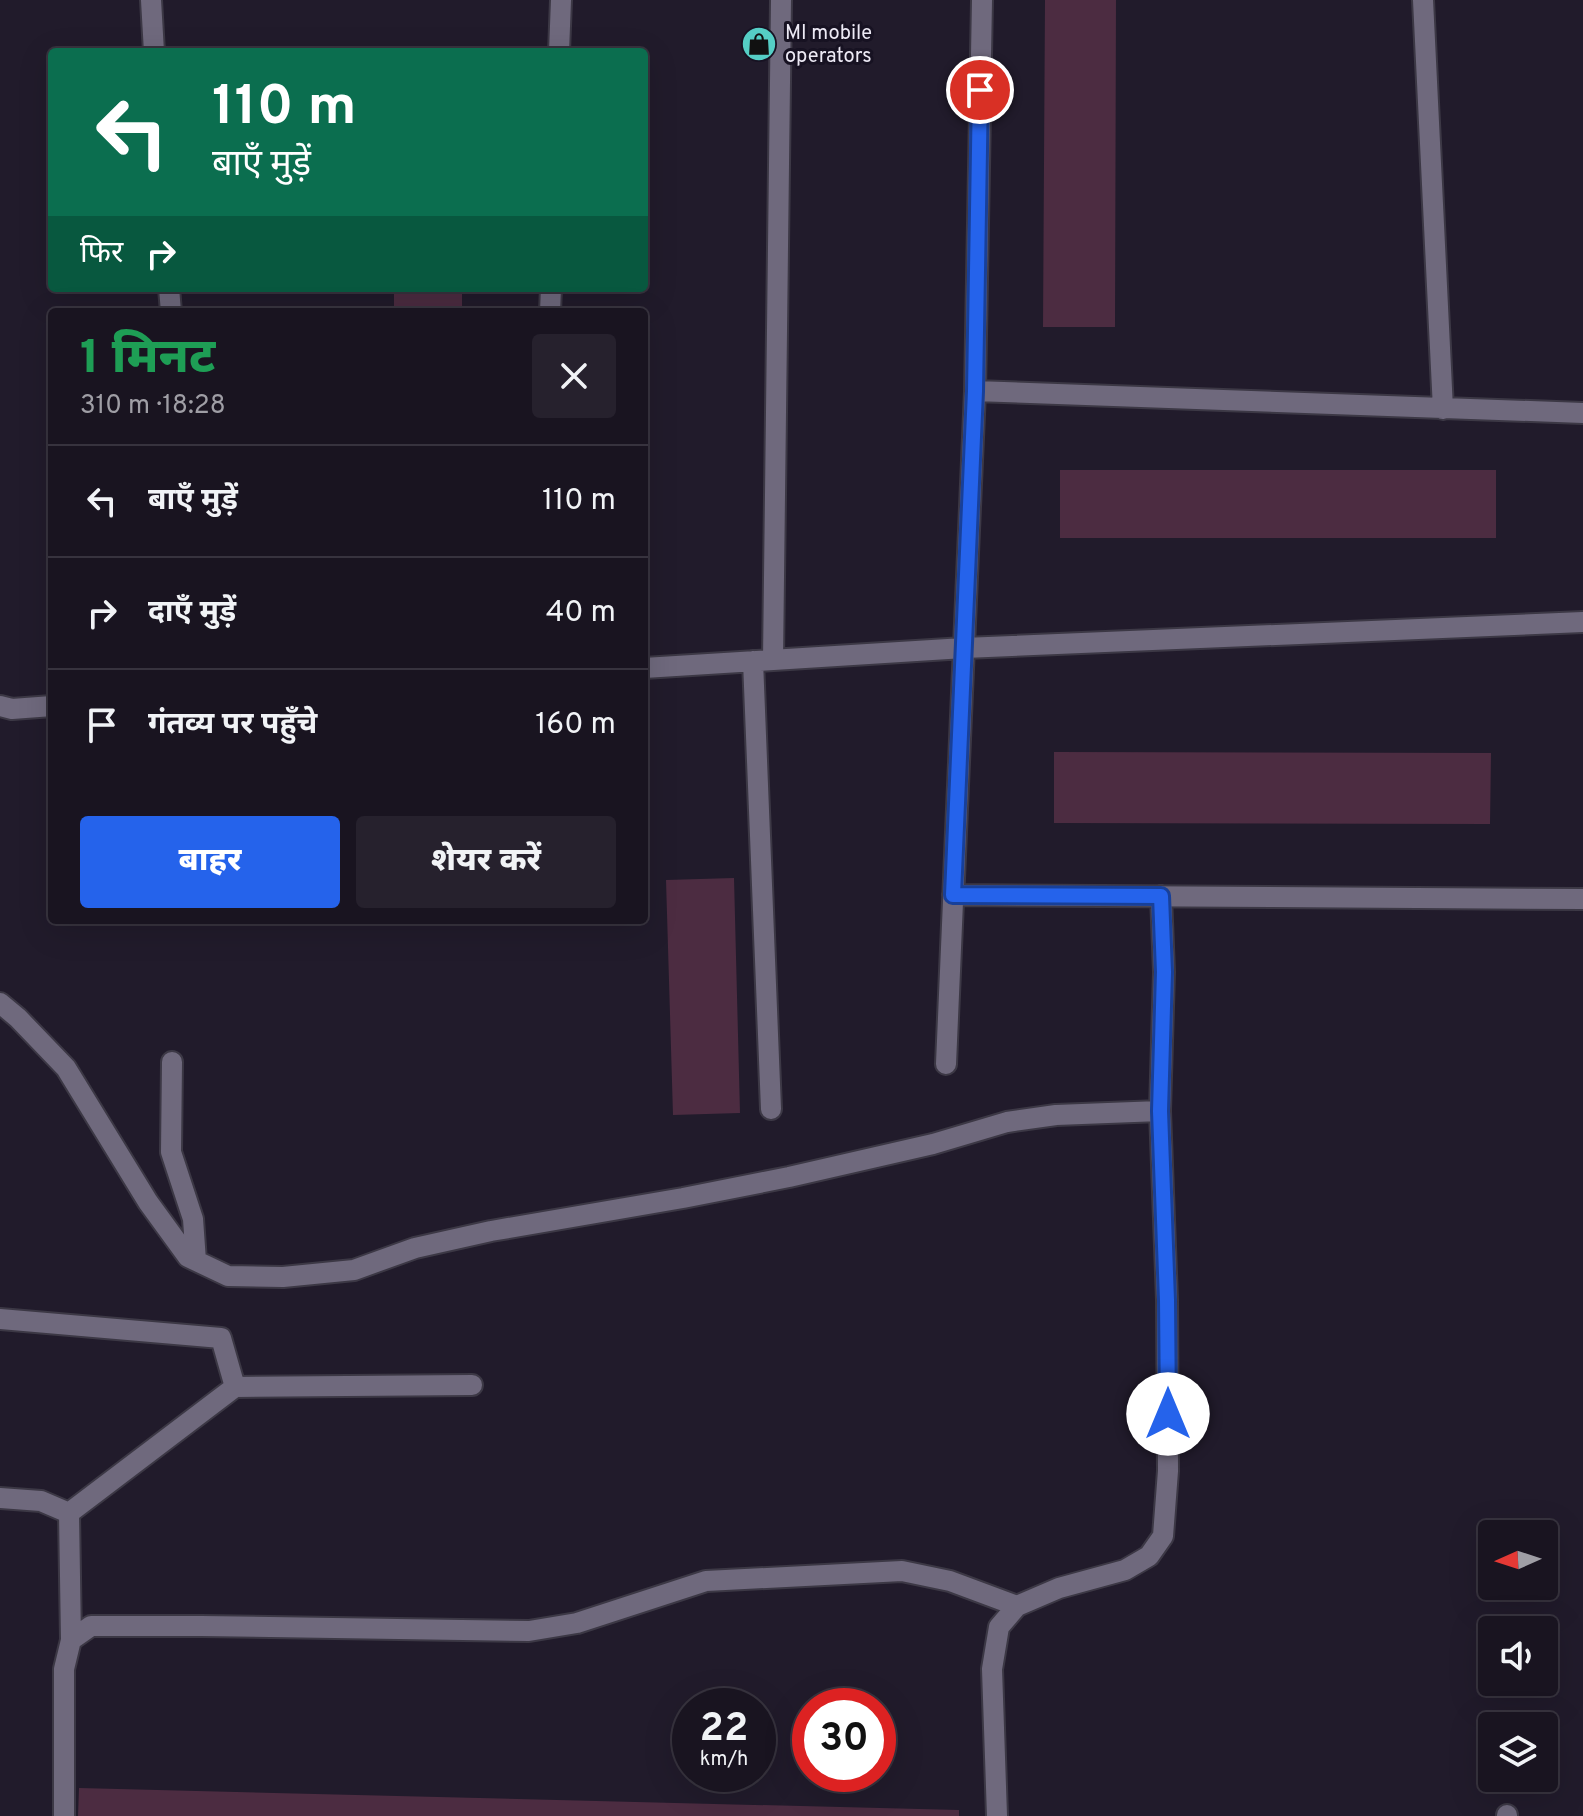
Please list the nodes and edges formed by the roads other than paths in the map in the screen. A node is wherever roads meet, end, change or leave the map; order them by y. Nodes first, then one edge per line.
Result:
1 (151, 0) edge
2 (561, 0) edge
3 (781, 0) edge
4 (982, 0) edge
5 (1423, 0) edge
6 (154, 48) edge
7 (559, 48) edge
8 (975, 391) junction
9 (1443, 409) junction
10 (1583, 413) edge
11 (1583, 622) edge
12 (964, 648) junction
13 (763, 660) junction
14 (648, 668) edge
15 (0, 706) edge
16 (48, 706) edge
17 (953, 895) junction
18 (1161, 896) junction
19 (1583, 899) edge
20 (0, 1003) edge
21 (172, 1062) dead end
22 (946, 1064) dead end
23 (771, 1109) dead end
24 (1160, 1111) junction
25 (196, 1261) junction
26 (0, 1319) edge
27 (472, 1385) dead end
28 (235, 1387) junction
29 (0, 1498) edge
30 (69, 1513) junction
31 (1017, 1606) junction
32 (71, 1640) junction
33 (64, 1816) edge
34 (997, 1816) edge

1 - 6 street
2 - 7 street
3 - 13 street
4 - 8 street
5 - 9 street
8 - 9 street
8 - 12 street
9 - 10 street
11 - 12 street
12 - 13 street
12 - 17 street
13 - 14 street
13 - 23 street
15 - 16 street
17 - 18 street
17 - 22 street
18 - 19 street
18 - 24 street
20 - 25 street
21 - 25 street
24 - 25 street
24 - 31 street
26 - 28 street
27 - 28 street
28 - 30 street
29 - 30 street
30 - 32 street
31 - 32 street
31 - 34 street
32 - 33 street

